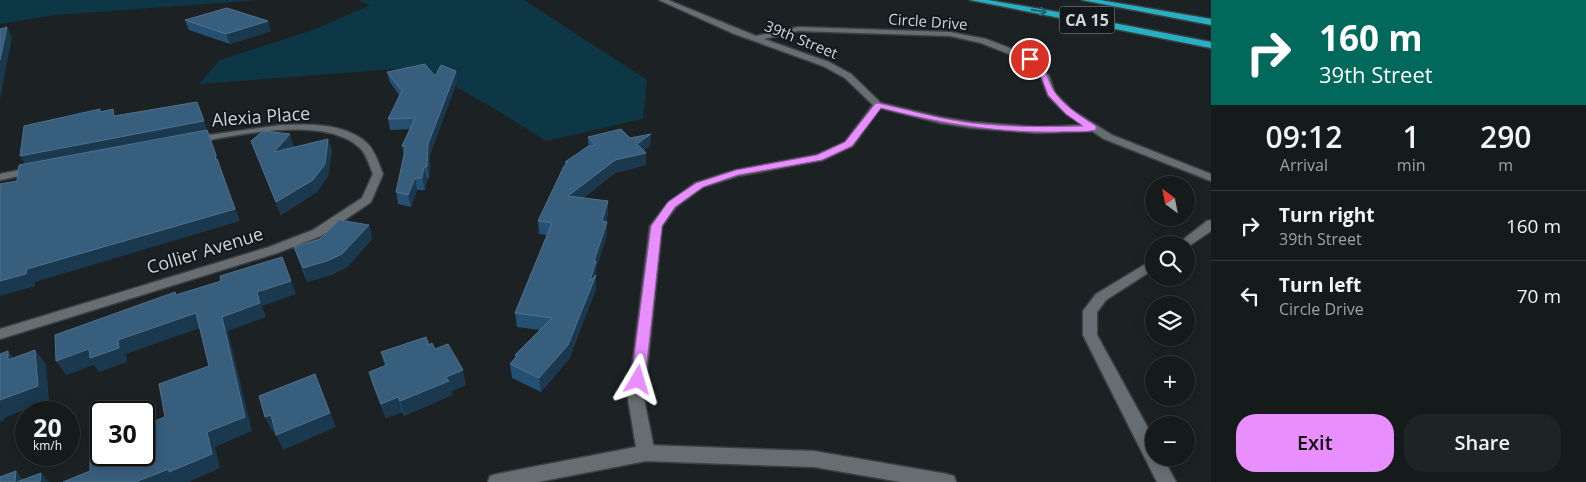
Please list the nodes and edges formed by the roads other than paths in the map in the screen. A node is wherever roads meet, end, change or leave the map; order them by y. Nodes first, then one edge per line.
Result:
1 (662, 0) edge
2 (974, 0) edge
3 (1086, 0) edge
4 (1131, 0) edge
5 (1211, 12) edge
6 (1211, 22) edge
7 (756, 38) junction
8 (1211, 46) edge
9 (878, 105) junction
10 (1092, 128) junction
11 (185, 141) edge
12 (370, 155) joint
13 (41, 169) edge
14 (0, 177) edge
15 (1211, 178) edge
16 (1211, 224) edge
17 (1195, 236) edge
18 (1145, 269) edge
19 (0, 334) edge
20 (1145, 440) edge
21 (646, 453) junction
22 (1159, 466) edge
23 (497, 482) edge
24 (947, 482) edge
25 (1167, 482) edge

1 - 7 street, 39th Street
2 -> 8 highway, CA 15
3 - 6 highway, CA 15
4 - 5 highway
7 - 9 street, 39th Street
7 - 10 street, Circle Drive
9 - 10 street
9 - 21 street
10 - 15 street
11 - 12 street, Alexia Place
12 - 19 street, Collier Avenue
13 - 14 street
16 - 17 street
18 - 20 street
21 - 23 street
21 - 24 street
22 - 25 street

